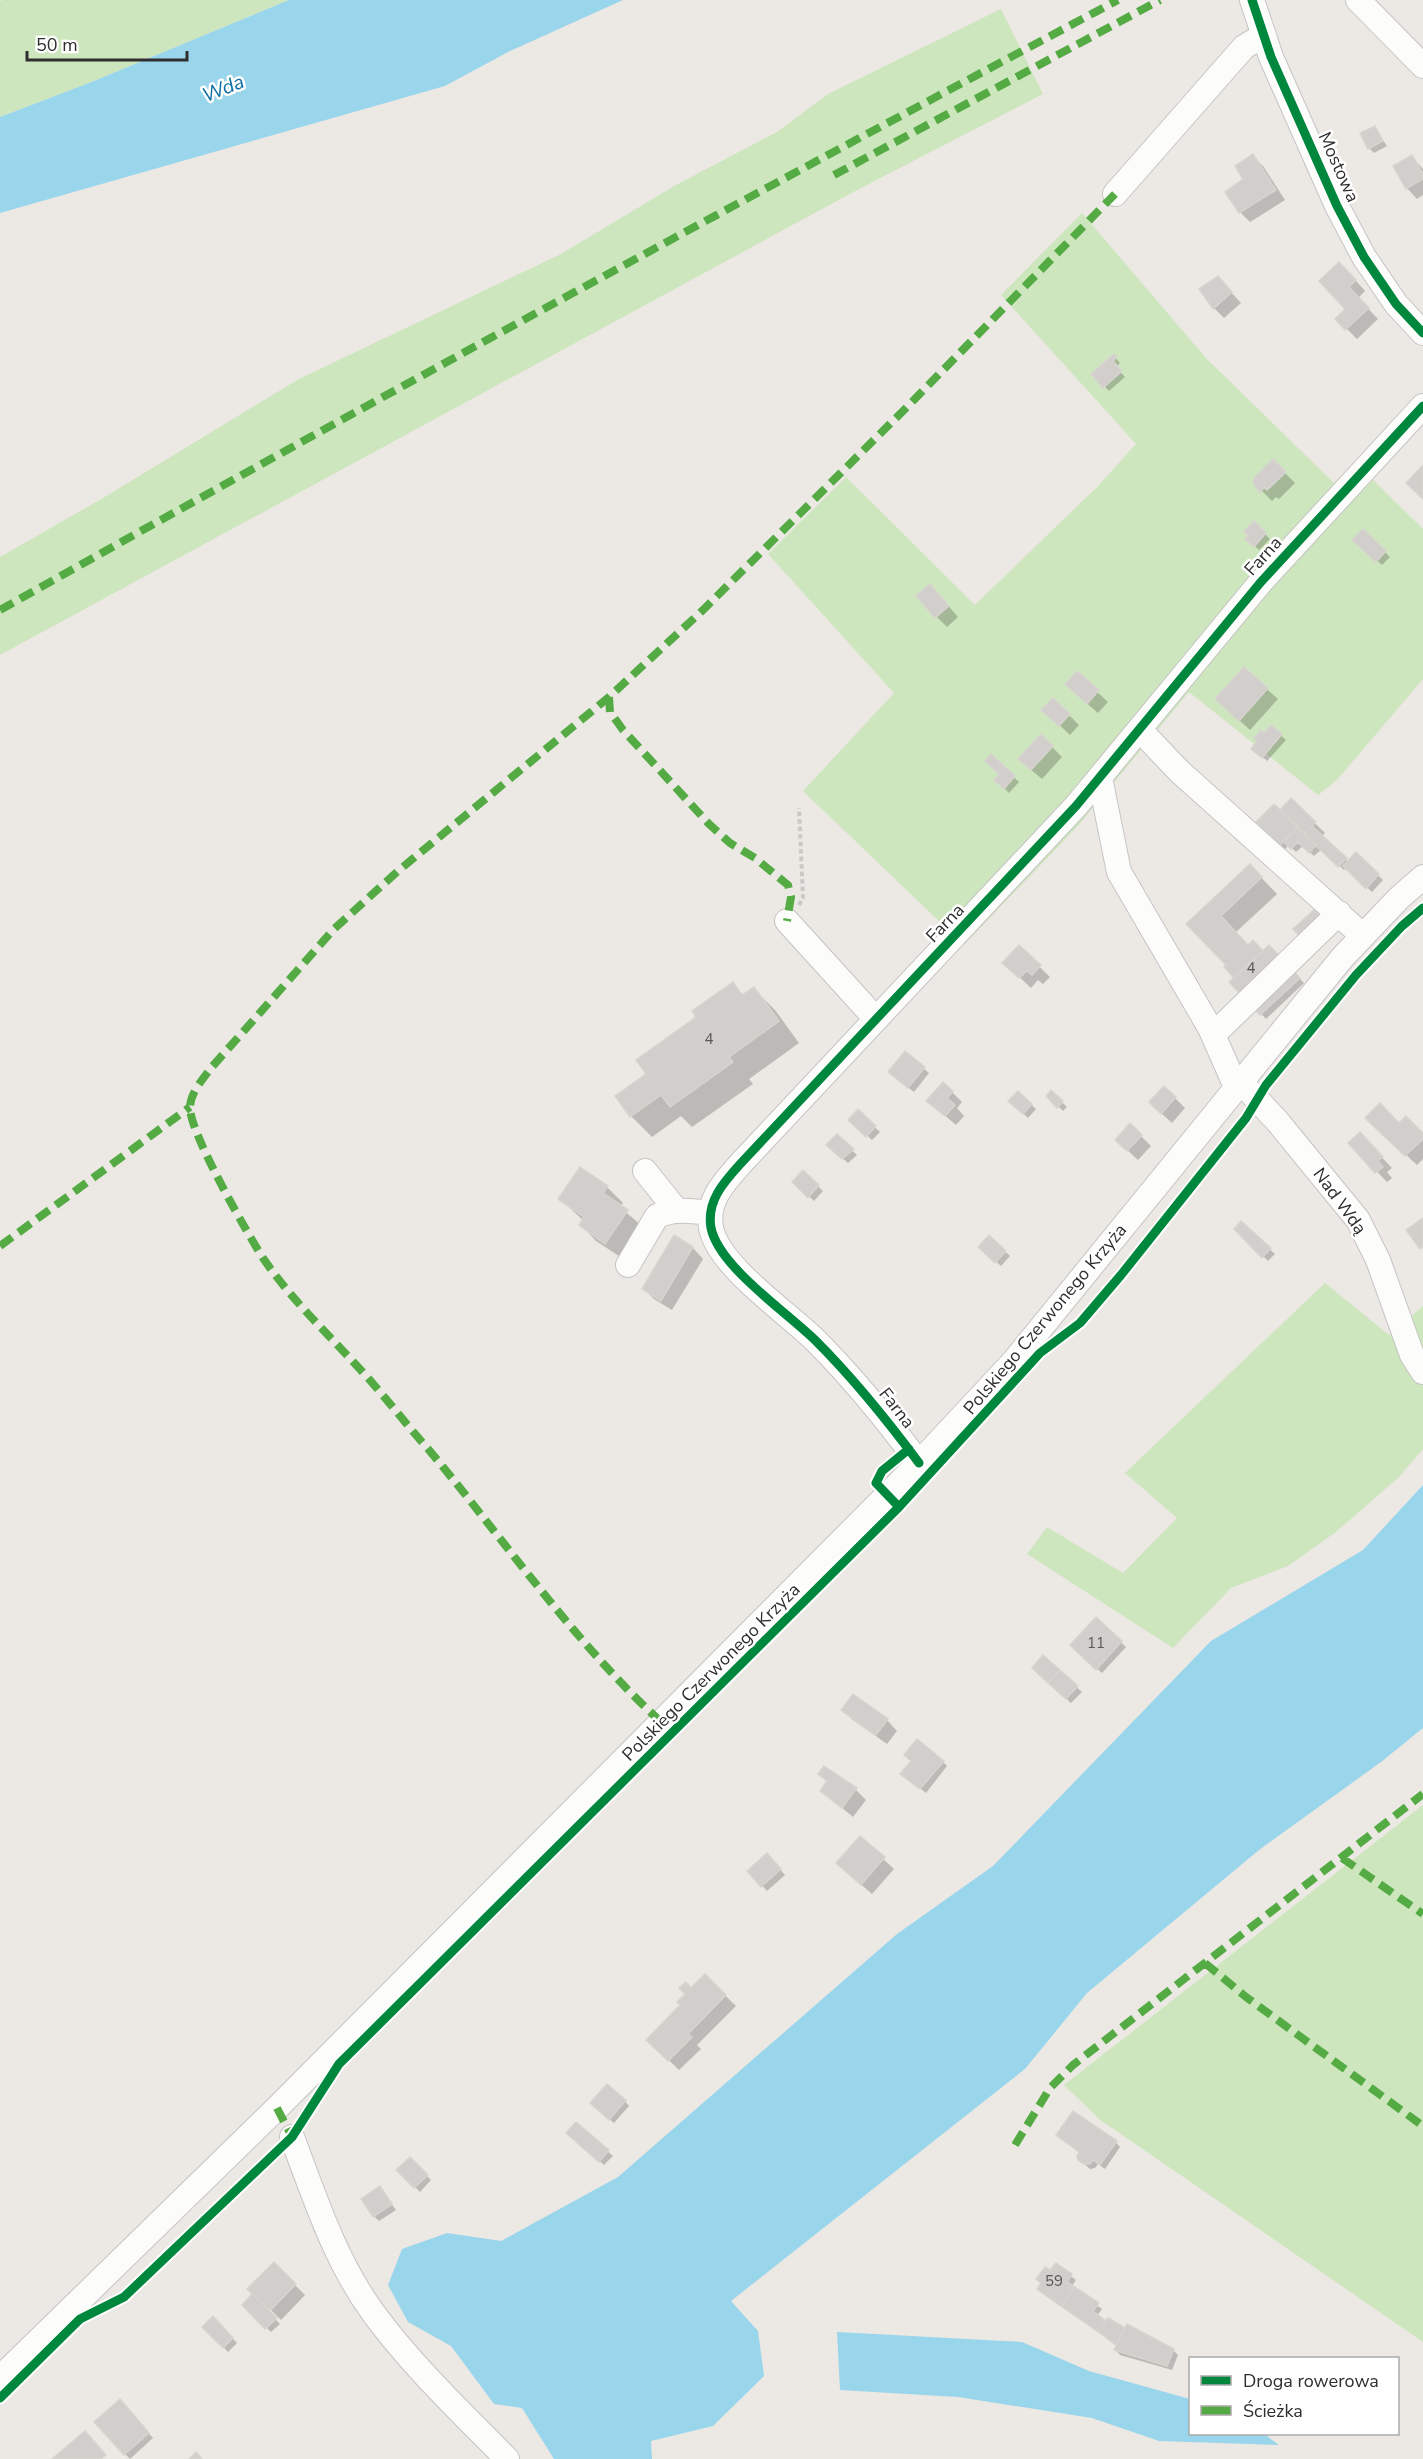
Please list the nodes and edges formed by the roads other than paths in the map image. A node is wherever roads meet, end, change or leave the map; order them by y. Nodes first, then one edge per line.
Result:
1 (1252, 0) edge
2 (1358, 0) edge
3 (1264, 35) junction
4 (1423, 66) edge
5 (1114, 194) dead end
6 (1423, 333) edge
7 (1423, 406) edge
8 (1140, 730) junction
9 (1100, 778) junction
10 (1423, 877) edge
11 (1339, 913) junction
12 (788, 921) road end
13 (1363, 936) junction
14 (876, 1019) junction
15 (1213, 1035) junction
16 (1238, 1084) junction
17 (645, 1171) dead end
18 (677, 1210) junction
19 (711, 1213) junction
20 (628, 1265) dead end
21 (1423, 1372) edge
22 (919, 1463) junction
23 (292, 2137) dead end
24 (0, 2378) edge
25 (507, 2459) edge

1 - 3 street, Mostowa
2 - 4 street
3 - 5 street
3 - 6 street, Mostowa
7 - 8 street, Farna
8 - 9 street, Farna
8 - 11 street
9 - 14 street, Farna
9 - 15 street, Nad Wdą
10 - 13 street, Polskiego Czerwonego Krzyża
11 - 13 street
11 - 15 street
12 - 14 street
13 - 16 street, Polskiego Czerwonego Krzyża
14 - 19 street, Farna
15 - 16 street, Nad Wdą
16 - 21 street, Nad Wdą
16 - 22 street, Polskiego Czerwonego Krzyża
17 - 18 street
18 - 19 street
18 - 20 street
19 - 22 street, Farna
22 - 24 street, Polskiego Czerwonego Krzyża
23 - 25 street

